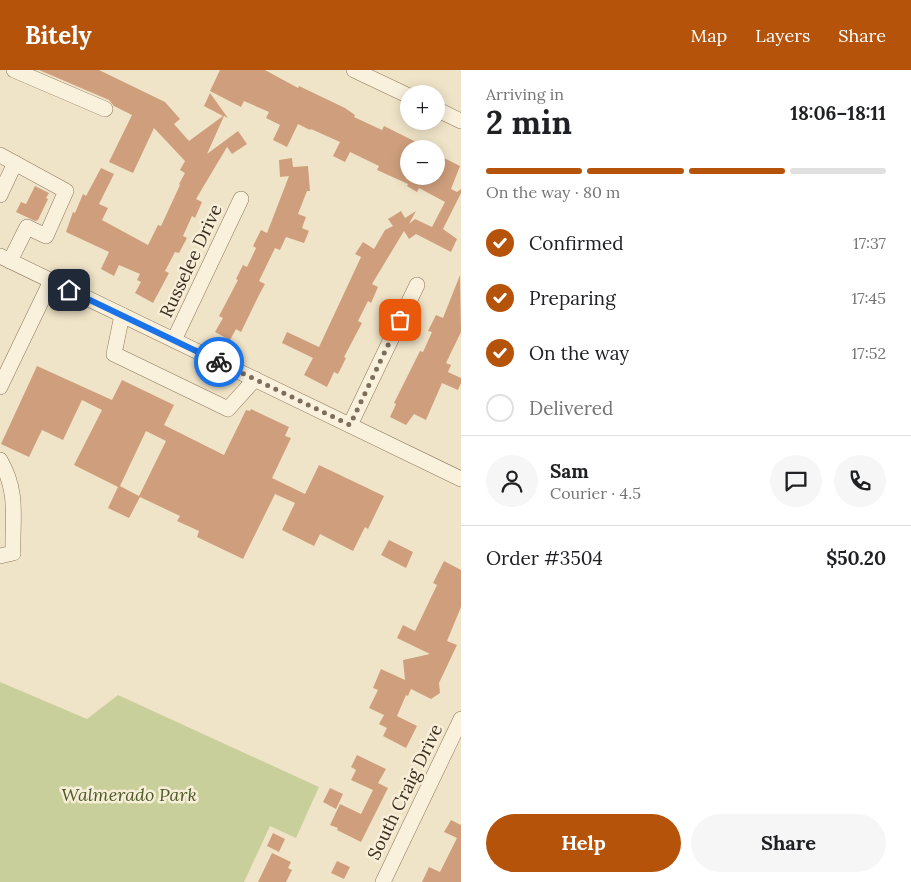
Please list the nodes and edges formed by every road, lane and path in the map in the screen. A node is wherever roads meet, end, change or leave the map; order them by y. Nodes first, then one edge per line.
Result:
1 (14, 70) edge
2 (354, 70) edge
3 (400, 92) edge
4 (104, 109) dead end
5 (445, 114) edge
6 (461, 121) edge
7 (0, 155) edge
8 (15, 163) junction
9 (0, 195) edge
10 (240, 199) dead end
11 (5, 259) edge
12 (51, 281) junction
13 (417, 286) dead end
14 (122, 315) junction
15 (174, 340) junction
16 (254, 379) junction
17 (0, 387) edge
18 (350, 425) junction
19 (0, 460) edge
20 (461, 479) edge
21 (0, 556) edge
22 (461, 719) edge
23 (383, 882) edge

1 - 4 street
2 - 3 street
5 - 6 street
7 - 8 street
8 - 9 street
8 - 11 street
10 - 15 street, Russelee Drive
11 - 12 street
12 - 14 street
12 - 17 street
13 - 18 street
14 - 15 street
14 - 16 street
15 - 16 street
16 - 18 street
18 - 20 street
19 - 21 street
22 - 23 street, South Craig Drive

